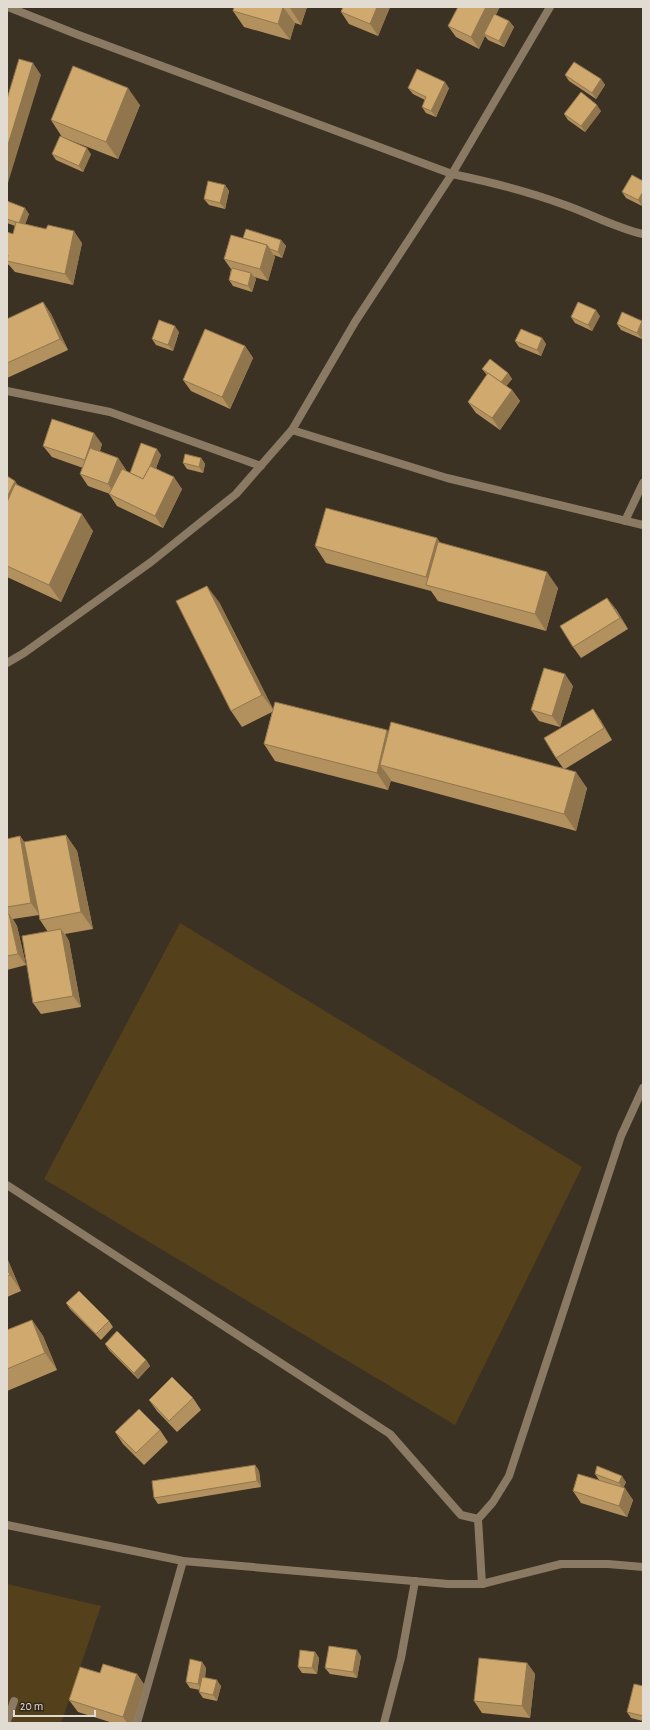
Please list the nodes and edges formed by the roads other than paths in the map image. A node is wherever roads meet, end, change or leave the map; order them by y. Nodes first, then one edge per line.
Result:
1 (8, 7) edge
2 (550, 7) edge
3 (452, 174) junction
4 (643, 234) edge
5 (7, 390) edge
6 (292, 430) junction
7 (261, 466) junction
8 (643, 483) edge
9 (625, 521) junction
10 (643, 525) edge
11 (7, 663) edge
12 (643, 1088) edge
13 (7, 1185) edge
14 (478, 1519) junction
15 (7, 1525) edge
16 (183, 1561) junction
17 (643, 1567) edge
18 (415, 1581) junction
19 (482, 1584) junction
20 (14, 1701) dead end
21 (7, 1721) edge
22 (137, 1723) edge
23 (384, 1723) edge

1 - 3 street
2 - 3 street
3 - 4 street
3 - 6 street
5 - 7 street
6 - 7 street
6 - 9 street
7 - 11 street
8 - 9 street
9 - 10 street
12 - 14 street
13 - 14 street
14 - 19 street
15 - 16 street
16 - 18 street
16 - 22 street
17 - 19 street
18 - 19 street
18 - 23 street
20 - 21 street

